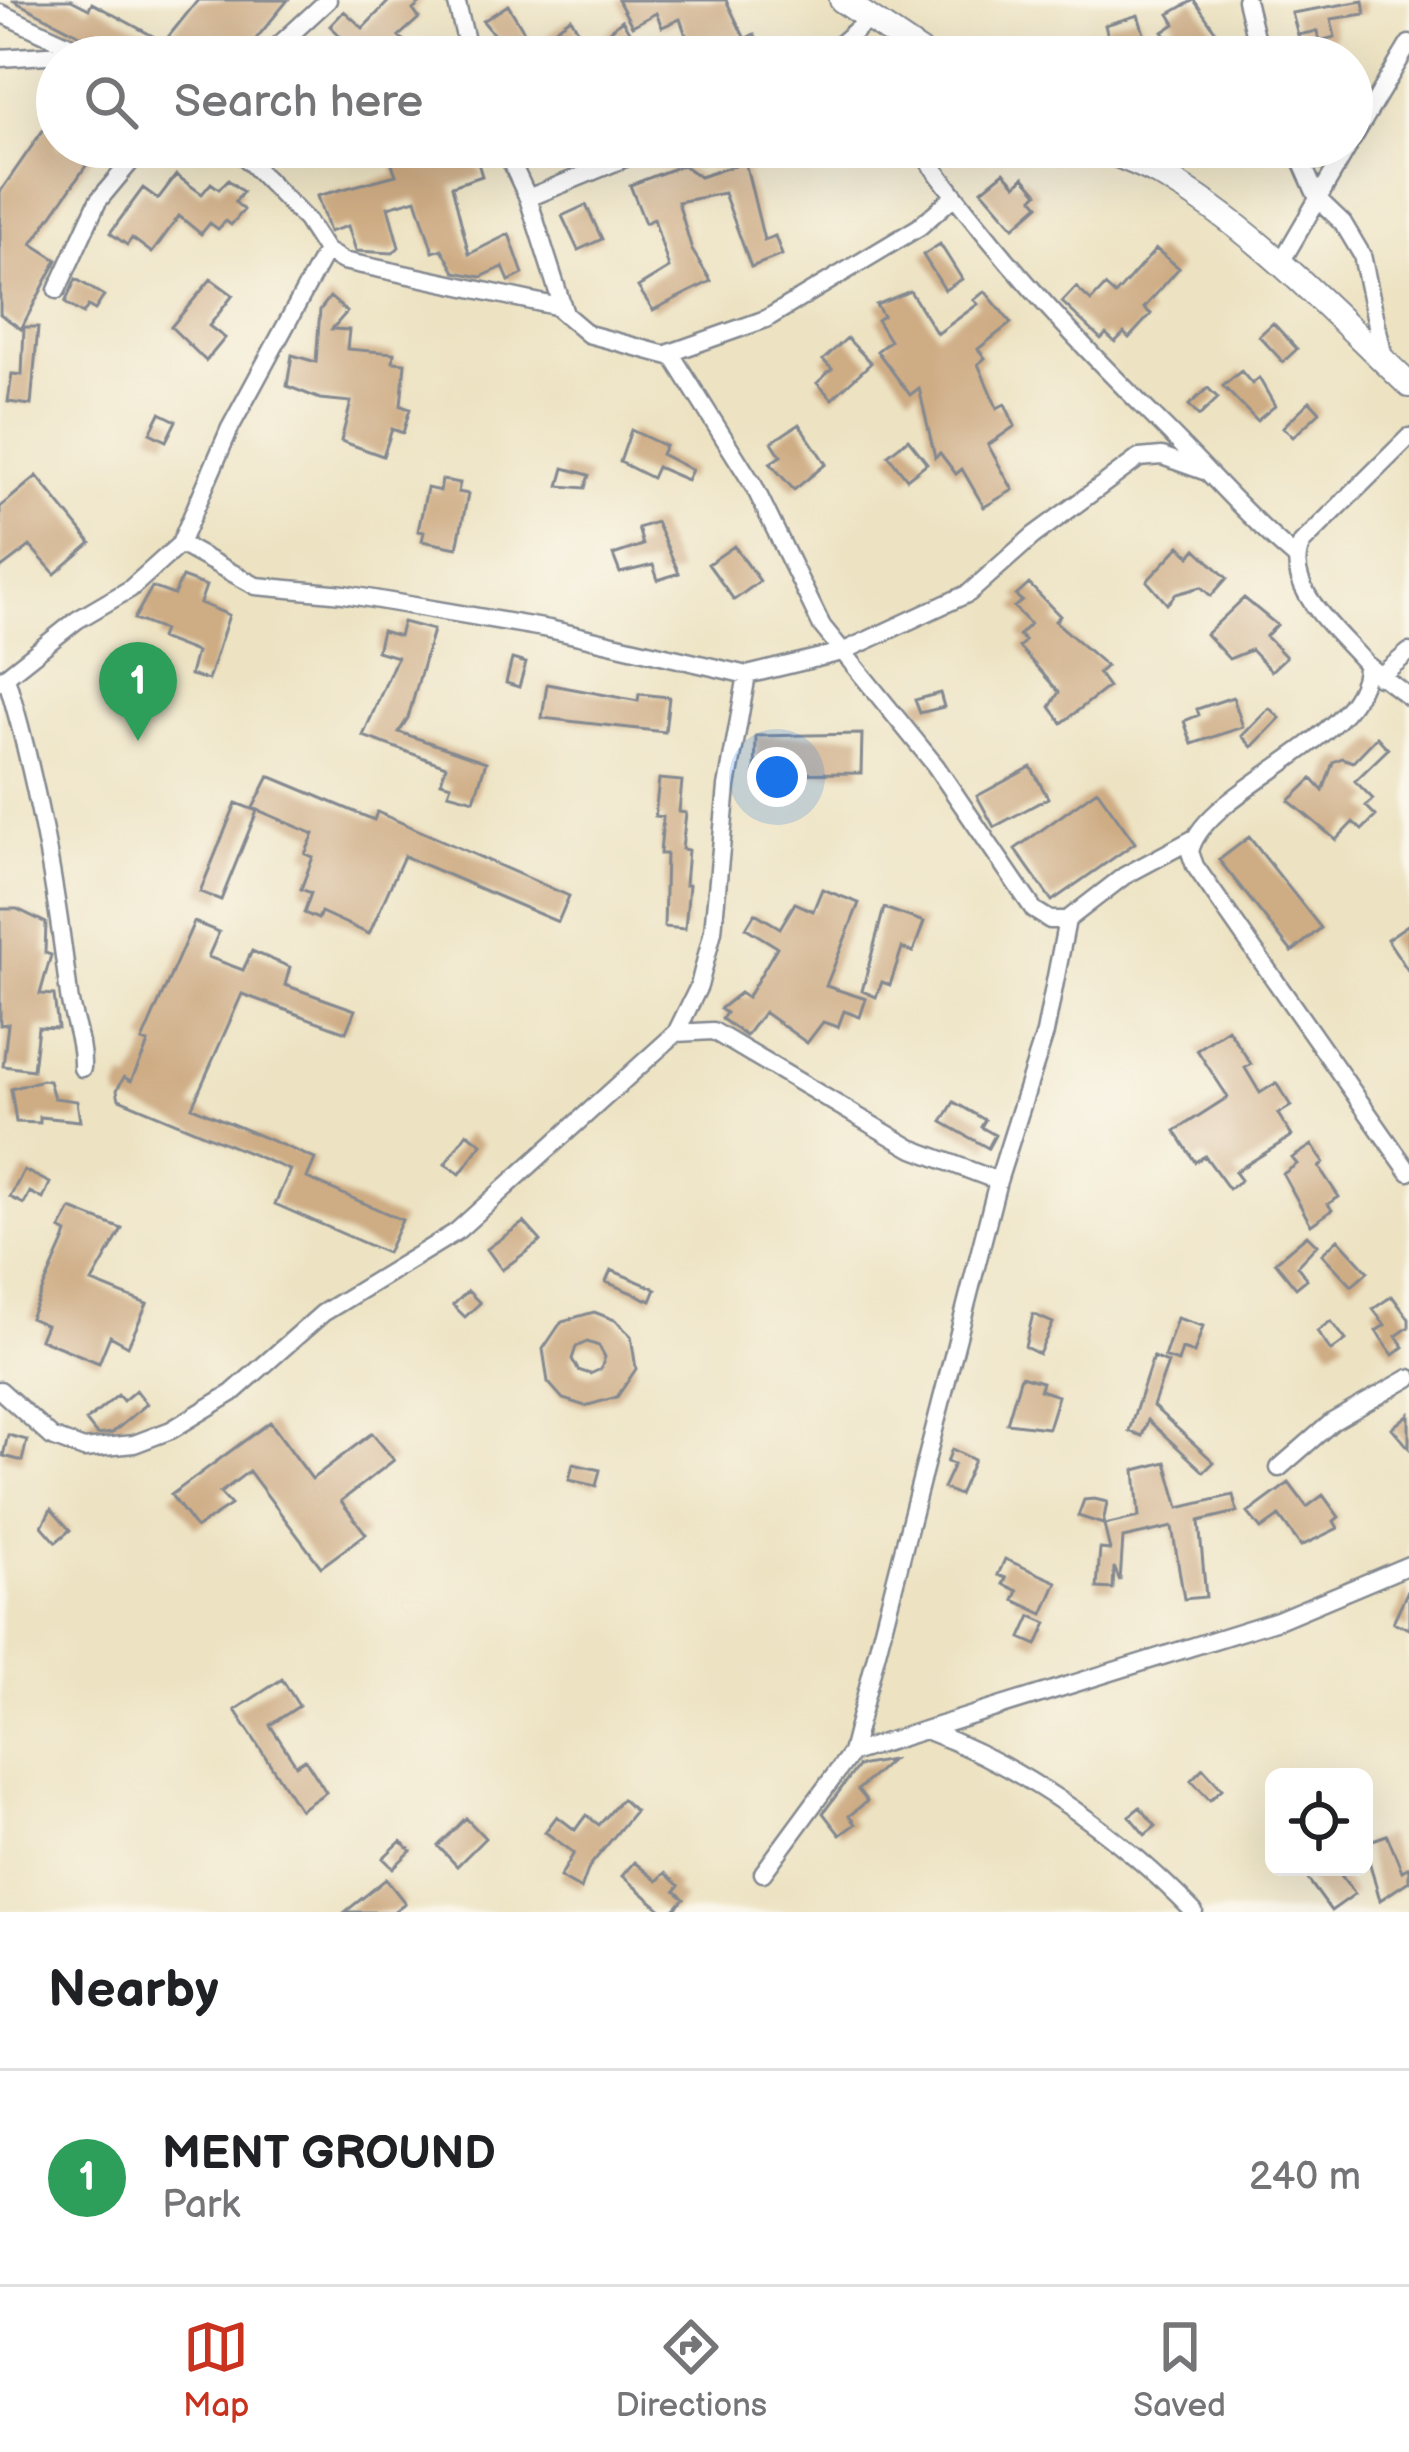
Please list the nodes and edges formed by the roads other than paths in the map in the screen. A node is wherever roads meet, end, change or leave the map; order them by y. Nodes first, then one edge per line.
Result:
1 (328, 0) edge
2 (455, 0) edge
3 (842, 0) edge
4 (1246, 0) edge
5 (0, 14) edge
6 (869, 19) junction
7 (48, 36) edge
8 (289, 36) edge
9 (464, 36) edge
10 (860, 36) edge
11 (895, 36) edge
12 (1255, 36) edge
13 (1409, 44) edge
14 (36, 57) edge
15 (0, 58) edge
16 (1373, 105) edge
17 (125, 168) edge
18 (255, 168) edge
19 (514, 168) edge
20 (601, 168) edge
21 (935, 168) edge
22 (1146, 168) edge
23 (1304, 168) edge
24 (1336, 168) edge
25 (952, 197) junction
26 (528, 198) junction
27 (1318, 200) junction
28 (326, 251) junction
29 (1280, 264) junction
30 (57, 290) dead end
31 (564, 311) junction
32 (667, 353) junction
33 (1385, 363) junction
34 (1409, 386) edge
35 (1409, 437) edge
36 (1204, 471) junction
37 (180, 544) junction
38 (1294, 557) junction
39 (842, 652) junction
40 (1409, 652) edge
41 (1373, 670) junction
42 (747, 675) junction
43 (3, 679) edge
44 (1409, 697) edge
45 (1193, 839) junction
46 (1067, 920) junction
47 (694, 995) junction
48 (709, 1031) junction
49 (676, 1033) junction
50 (82, 1068) dead end
51 (1409, 1172) edge
52 (998, 1181) junction
53 (1409, 1378) edge
54 (0, 1390) edge
55 (1279, 1468) dead end
56 (1409, 1565) edge
57 (930, 1732) junction
58 (851, 1753) junction
59 (764, 1873) dead end
60 (1194, 1912) edge

1 - 8 street
2 - 9 street
3 - 6 main road
4 - 12 street
5 - 7 street
6 - 10 street
6 - 11 main road
13 - 16 street
14 - 15 street
17 - 30 street
18 - 28 street
19 - 26 street
20 - 26 street
21 - 25 street
22 - 29 main road
23 - 27 street
24 - 27 street
25 - 32 street
25 - 36 street
26 - 31 street
27 - 29 street
27 - 33 street
28 - 31 street
28 - 37 street
29 - 33 main road
31 - 32 street
32 - 39 street
33 - 34 main road
35 - 38 street
36 - 38 street
36 - 39 street
37 - 42 street
37 - 43 street
38 - 41 street
39 - 42 street
39 - 46 street
40 - 41 street
41 - 44 street
41 - 45 street
42 - 47 street
43 - 50 street
45 - 46 street
45 - 51 street
46 - 52 street
47 - 48 street
47 - 49 street
48 - 49 street
48 - 52 street
49 - 54 street
52 - 58 street
53 - 55 street
56 - 57 street
57 - 58 street
57 - 60 street
58 - 59 street

